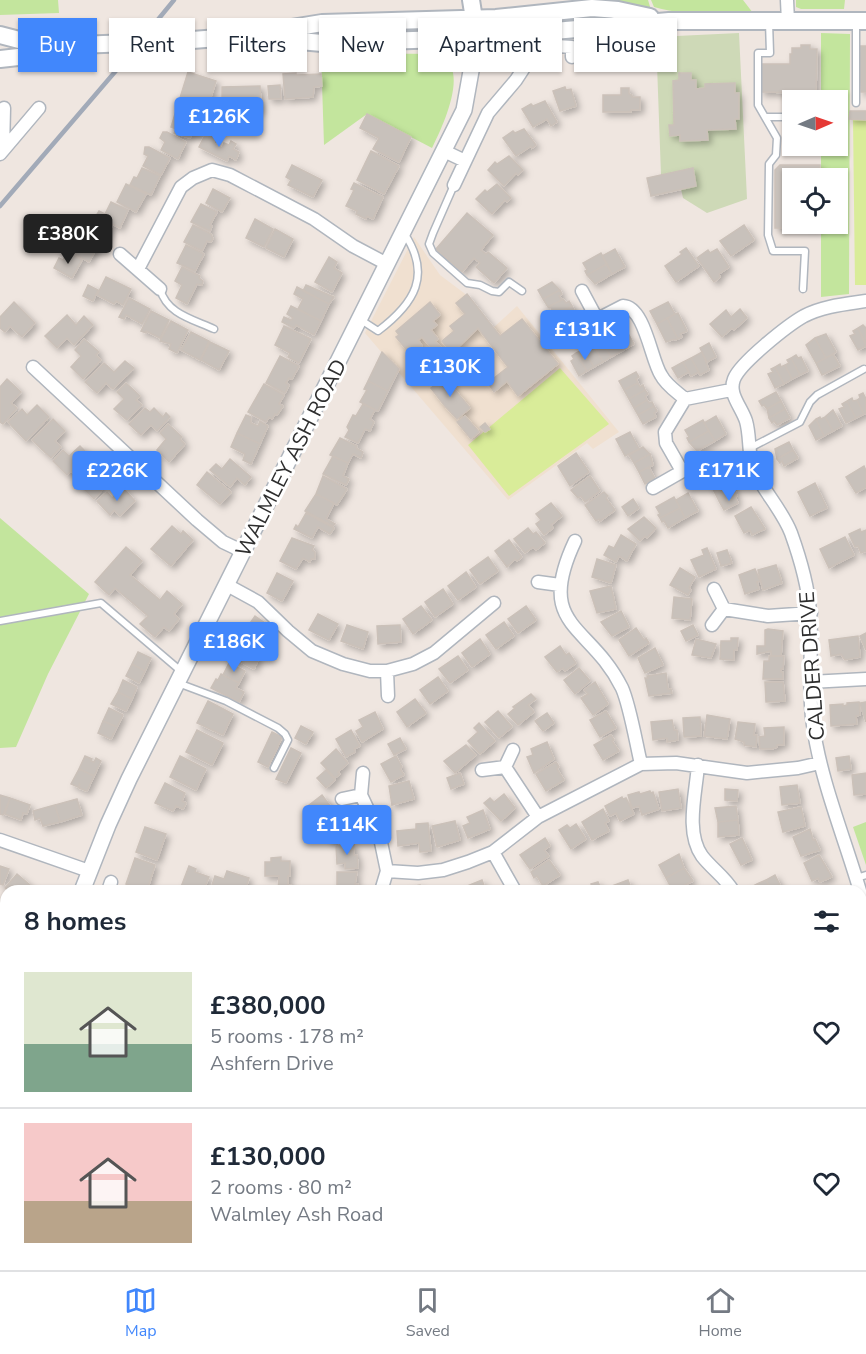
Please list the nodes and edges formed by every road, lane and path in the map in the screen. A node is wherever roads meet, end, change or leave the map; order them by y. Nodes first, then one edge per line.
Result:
1 (471, 0) edge
2 (788, 0) edge
3 (474, 18) joint
4 (655, 18) edge
5 (418, 20) edge
6 (677, 21) edge
7 (769, 21) junction
8 (788, 21) junction
9 (861, 21) edge
10 (307, 25) edge
11 (0, 35) edge
12 (207, 39) edge
13 (18, 40) edge
14 (418, 40) edge
15 (307, 42) edge
16 (97, 44) edge
17 (18, 57) edge
18 (572, 57) dead end
19 (0, 59) edge
20 (472, 72) edge
21 (856, 103) dead end
22 (4, 108) dead end
23 (39, 108) dead end
24 (766, 117) junction
25 (782, 117) edge
26 (444, 151) junction
27 (2, 152) edge
28 (465, 161) junction
29 (454, 185) joint
30 (403, 232) junction
31 (120, 254) dead end
32 (387, 264) junction
33 (138, 269) junction
34 (160, 289) joint
35 (804, 289) dead end
36 (522, 291) dead end
37 (582, 291) dead end
38 (866, 301) edge
39 (597, 319) junction
40 (360, 320) junction
41 (214, 329) dead end
42 (563, 337) dead end
43 (33, 367) dead end
44 (864, 369) dead end
45 (731, 390) junction
46 (685, 399) junction
47 (749, 448) junction
48 (702, 460) dead end
49 (682, 471) junction
50 (653, 488) dead end
51 (575, 541) dead end
52 (244, 552) junction
53 (538, 582) dead end
54 (227, 585) junction
55 (560, 585) junction
56 (714, 589) dead end
57 (494, 603) dead end
58 (724, 609) junction
59 (811, 613) junction
60 (0, 621) edge
61 (712, 625) dead end
62 (387, 670) junction
63 (180, 677) junction
64 (866, 679) edge
65 (810, 682) junction
66 (388, 696) dead end
67 (513, 750) dead end
68 (820, 763) junction
69 (641, 764) junction
70 (698, 765) junction
71 (505, 767) junction
72 (274, 768) dead end
73 (482, 770) dead end
74 (363, 773) dead end
75 (360, 795) junction
76 (342, 800) dead end
77 (538, 816) junction
78 (0, 840) edge
79 (493, 852) junction
80 (387, 871) junction
81 (90, 872) junction
82 (861, 876) edge
83 (85, 885) edge
84 (383, 885) edge
85 (512, 885) edge
86 (729, 885) edge

1 - 3 main road
2 - 8 street
3 - 4 main road
5 - 10 main road
6 - 7 main road
7 - 8 main road
7 - 24 lane
8 - 9 main road
9 - 21 lane
11 - 13 main road
12 - 16 main road, bridge
14 - 15 main road
17 - 19 main road
18 - 28 street
20 - 26 street, WALMLEY ASH ROAD
22 - 27 street
23 - 27 street
24 - 25 lane
24 - 35 lane
26 - 28 street
26 - 30 street, WALMLEY ASH ROAD
28 - 29 street
29 - 36 lane
30 - 32 street, WALMLEY ASH ROAD
30 - 40 lane
31 - 33 street
32 - 33 street
32 - 40 street, WALMLEY ASH ROAD
33 - 34 street
34 - 41 lane
37 - 39 street
38 - 45 street
39 - 42 street
39 - 46 street
40 - 52 street, WALMLEY ASH ROAD
43 - 52 street
44 - 47 lane
45 - 46 street
45 - 47 street, CALDER DRIVE
46 - 49 street
47 - 59 street, CALDER DRIVE
48 - 49 street
49 - 50 street
51 - 55 street
52 - 54 street, WALMLEY ASH ROAD
53 - 55 street
54 - 62 street
54 - 63 street, WALMLEY ASH ROAD
55 - 69 street
56 - 58 street
57 - 62 street
58 - 59 street
58 - 61 street
59 - 65 street, CALDER DRIVE
60 - 63 lane
62 - 66 street
63 - 72 lane
63 - 81 street, WALMLEY ASH ROAD
64 - 65 street
65 - 68 street, CALDER DRIVE
67 - 71 street
68 - 70 street
68 - 82 street, CALDER DRIVE
69 - 70 street
69 - 77 street
70 - 86 street
71 - 73 street
71 - 77 street
74 - 75 street
75 - 76 street
75 - 80 street
77 - 79 street
78 - 81 street
79 - 80 street
79 - 85 street
80 - 84 street
81 - 83 street, WALMLEY ASH ROAD

